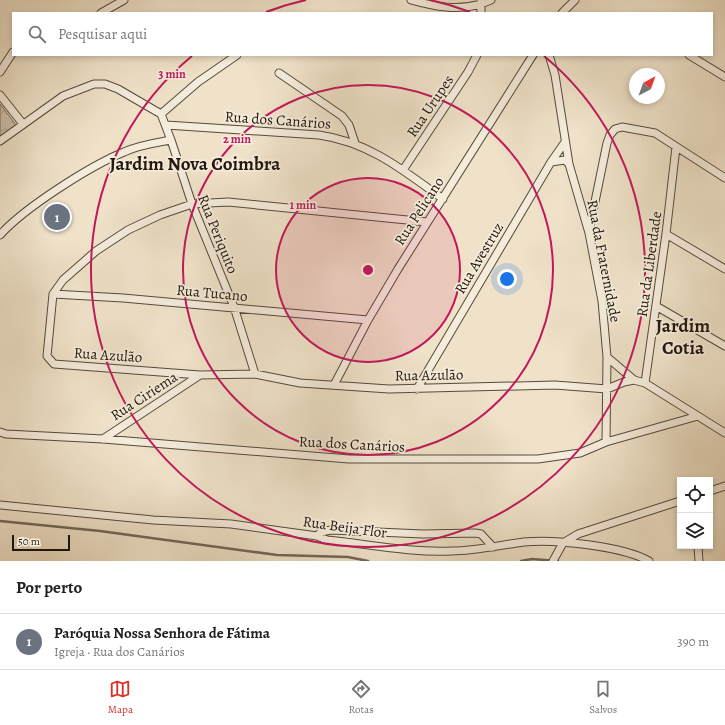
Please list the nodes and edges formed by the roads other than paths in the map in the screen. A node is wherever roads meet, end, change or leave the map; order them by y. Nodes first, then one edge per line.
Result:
1 (124, 0) edge
2 (411, 0) edge
3 (491, 0) edge
4 (575, 0) edge
5 (481, 2) edge
6 (103, 12) edge
7 (563, 12) edge
8 (12, 54) edge
9 (236, 56) edge
10 (476, 56) edge
11 (532, 56) edge
12 (549, 56) edge
13 (691, 56) edge
14 (0, 72) edge
15 (279, 73) dead end
16 (725, 76) edge
17 (0, 95) edge
18 (161, 114) junction
19 (23, 124) junction
20 (166, 125) junction
21 (171, 140) junction
22 (0, 141) edge
23 (355, 142) junction
24 (565, 142) junction
25 (676, 147) junction
26 (551, 162) junction
27 (569, 164) junction
28 (403, 170) junction
29 (725, 178) edge
30 (443, 199) junction
31 (192, 204) junction
32 (427, 222) junction
33 (589, 233) junction
34 (666, 234) junction
35 (0, 235) edge
36 (725, 269) edge
37 (53, 294) junction
38 (656, 306) junction
39 (234, 308) junction
40 (368, 320) junction
41 (725, 346) edge
42 (607, 357) junction
43 (255, 374) junction
44 (200, 375) junction
45 (634, 380) junction
46 (645, 383) junction
47 (334, 385) junction
48 (417, 388) junction
49 (607, 389) junction
50 (698, 416) junction
51 (0, 432) edge
52 (725, 433) edge
53 (103, 439) junction
54 (606, 442) junction
55 (725, 486) edge
56 (713, 490) edge
57 (677, 502) edge
58 (0, 504) edge
59 (317, 536) junction
60 (563, 543) junction
61 (493, 547) junction
62 (698, 549) edge
63 (553, 561) edge
64 (649, 561) edge
65 (700, 561) edge

1 - 6 street
2 - 5 street
3 - 5 street
4 - 7 street
8 - 14 street
9 - 18 street
10 - 28 street, Rua Urupes
11 - 30 street, Rua Pelicano
12 - 24 street, Rua da Fraternidade
13 - 16 street
15 - 23 street
17 - 19 street
18 - 19 street
18 - 20 street, Rua Periquito
19 - 22 street
20 - 21 street, Rua Periquito
20 - 23 street, Rua dos Canários
21 - 31 street, Rua Periquito
21 - 35 street
23 - 28 street, Rua dos Canários
24 - 26 street, Rua Avestruz
24 - 27 street, Rua da Fraternidade
25 - 29 street
25 - 33 street
25 - 34 street, Rua da Liberdade
26 - 27 street
26 - 48 street, Rua Avestruz
27 - 33 street, Rua da Fraternidade
28 - 30 street, Rua dos Canários
30 - 32 street, Rua Pelicano
31 - 32 street
31 - 37 street
31 - 39 street, Rua Periquito
32 - 40 street, Rua Pelicano
33 - 42 street, Rua da Fraternidade
34 - 36 street
34 - 38 street, Rua da Liberdade
37 - 39 street, Rua Tucano
37 - 44 street, Rua Azulão
38 - 41 street
38 - 46 street, Rua da Liberdade
39 - 40 street, Rua Tucano
39 - 43 street, Rua Periquito
40 - 47 street, Rua Pelicano
42 - 45 street
42 - 49 street, Rua da Fraternidade
43 - 44 street, Rua Azulão
43 - 47 street, Rua Azulão
44 - 53 street, Rua Ciriema
45 - 46 street
45 - 49 street, Rua Azulão
46 - 50 street
47 - 48 street, Rua Azulão
48 - 49 street, Rua Azulão
49 - 54 street, Rua da Fraternidade
50 - 52 street
50 - 54 street, Rua dos Canários
51 - 53 street, Rua dos Canários
53 - 54 street, Rua dos Canários
55 - 56 street
57 - 60 street
58 - 59 street, Rua Beija Flor
59 - 61 street, Rua Beija Flor
59 - 61 street
60 - 61 street, Rua Beija Flor
60 - 63 street
60 - 64 street, Rua Beija Flor
62 - 65 street

